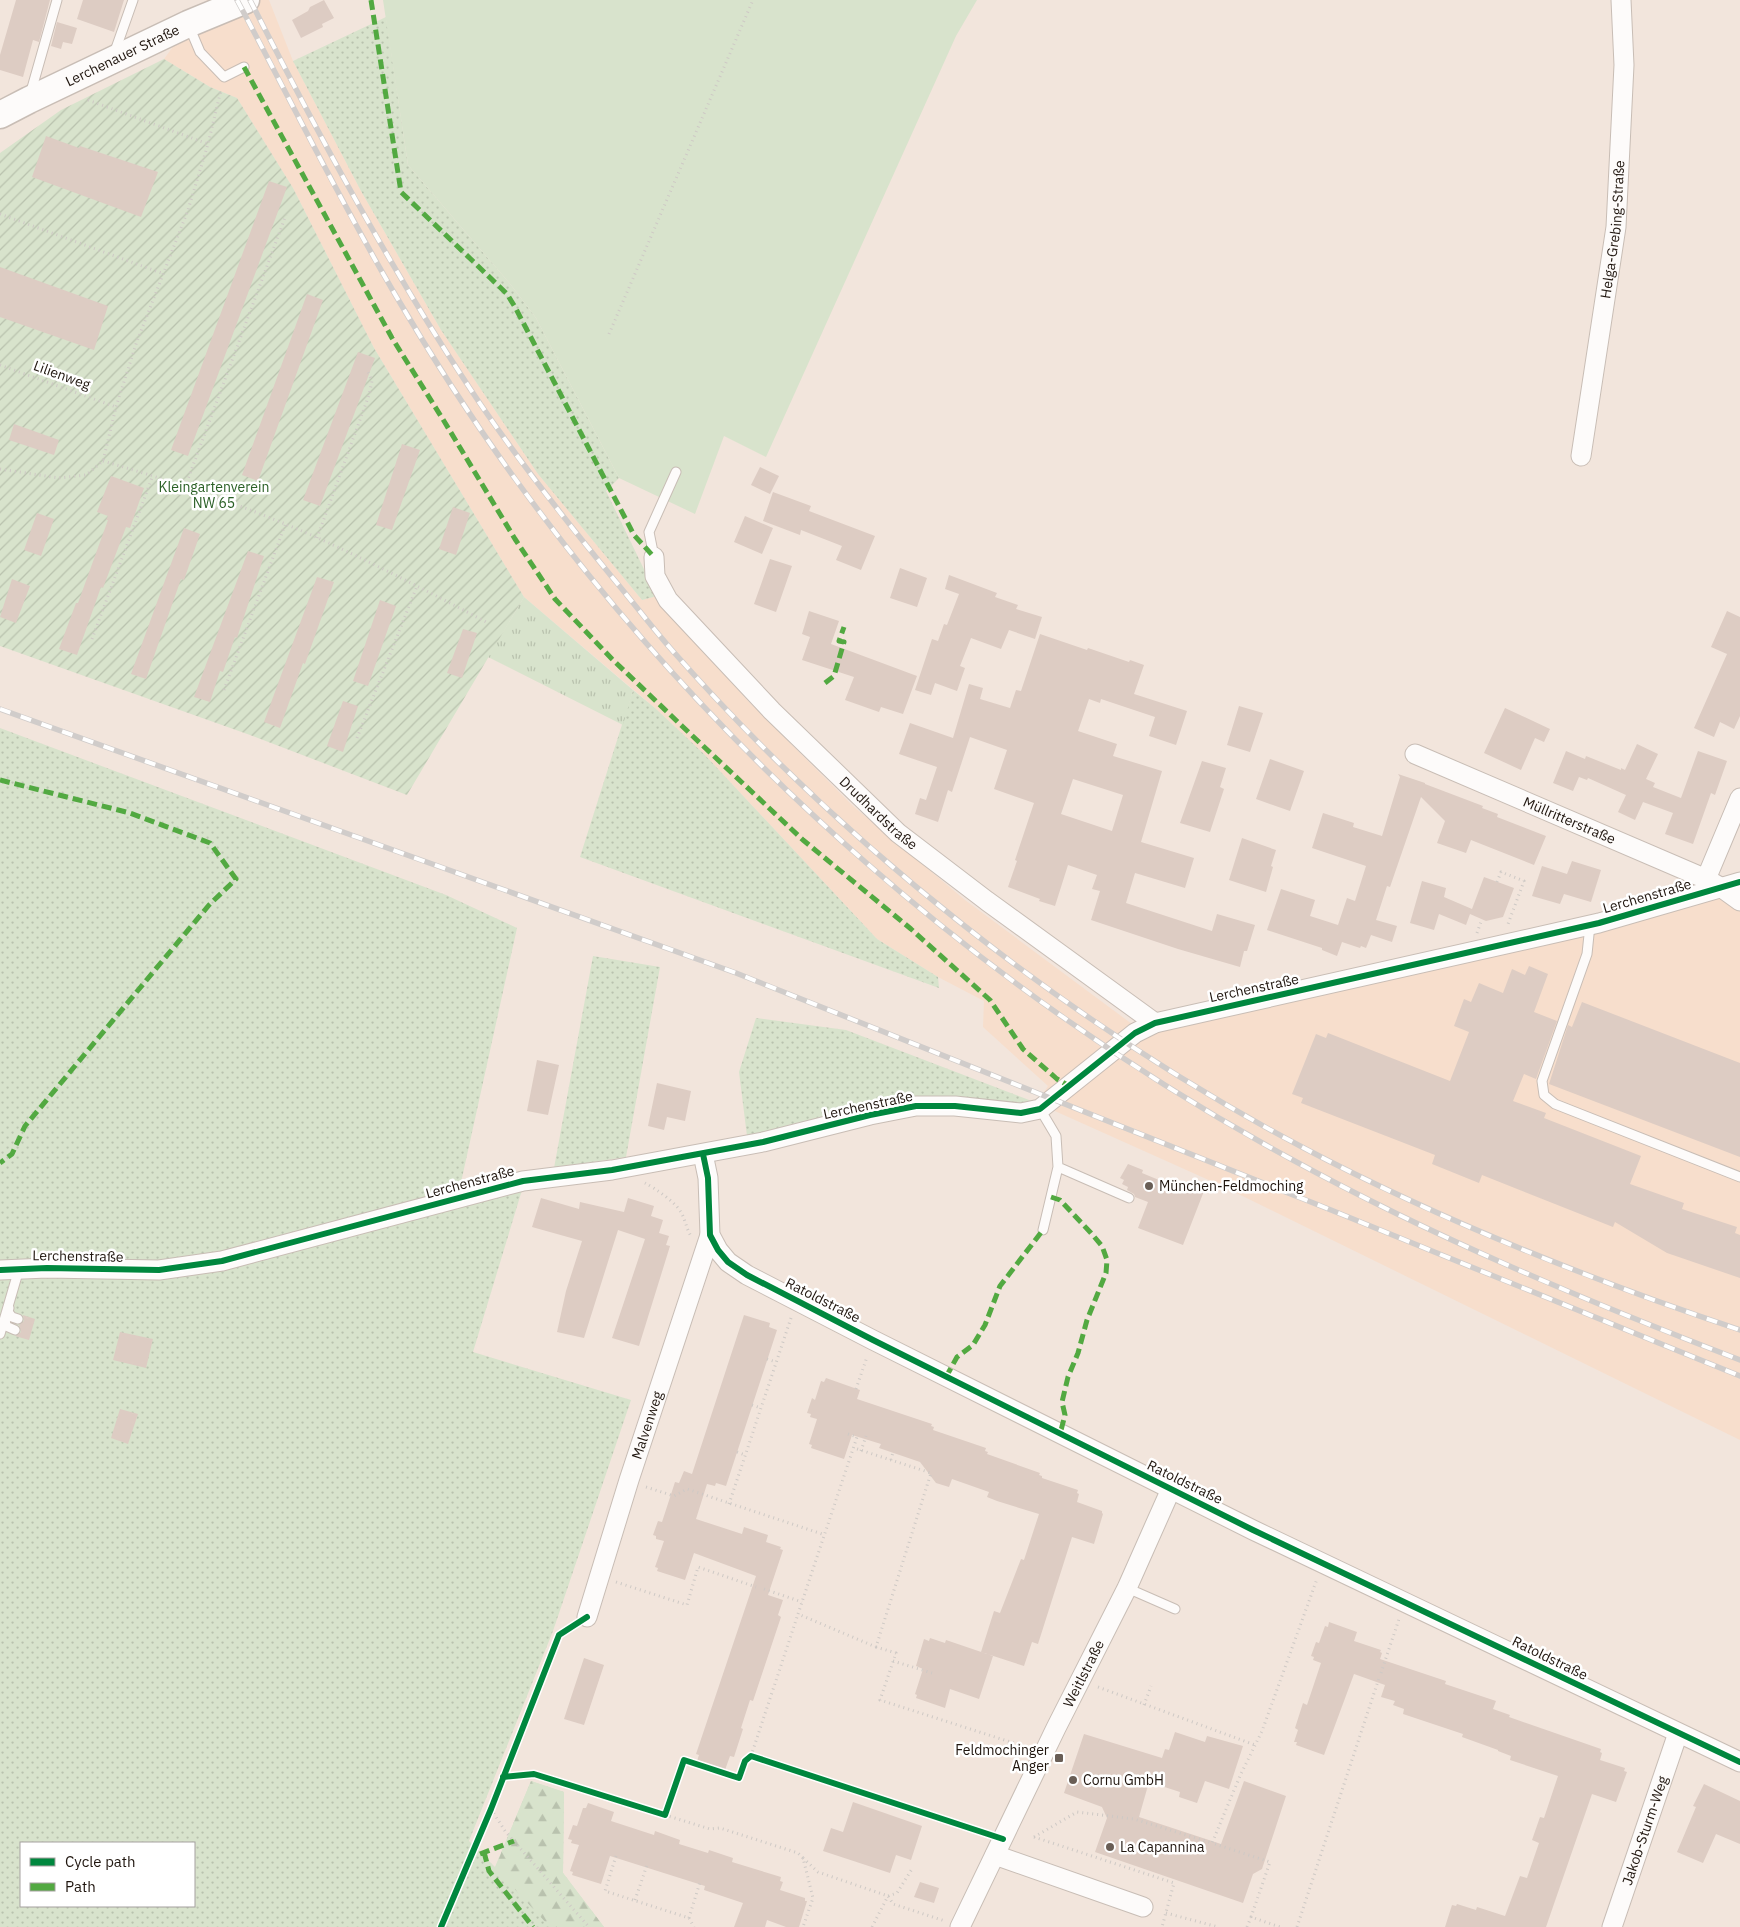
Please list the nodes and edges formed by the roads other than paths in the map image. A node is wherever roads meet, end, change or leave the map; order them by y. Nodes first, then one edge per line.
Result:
1 (57, 0) edge
2 (133, 0) edge
3 (246, 0) edge
4 (1621, 0) edge
5 (188, 24) junction
6 (112, 60) junction
7 (244, 67) dead end
8 (29, 100) junction
9 (0, 115) edge
10 (1581, 456) dead end
11 (676, 472) dead end
12 (654, 557) joint
13 (1415, 754) dead end
14 (1740, 798) edge
15 (1740, 882) edge
16 (1714, 883) junction
17 (1740, 901) edge
18 (1590, 925) junction
19 (1155, 1023) junction
20 (1040, 1109) junction
21 (703, 1154) junction
22 (1058, 1167) junction
23 (1740, 1177) edge
24 (1130, 1198) dead end
25 (1043, 1230) dead end
26 (710, 1235) junction
27 (20, 1268) junction
28 (0, 1270) edge
29 (10, 1302) junction
30 (5, 1318) junction
31 (18, 1319) dead end
32 (15, 1330) dead end
33 (0, 1334) edge
34 (1171, 1489) junction
35 (1127, 1588) junction
36 (1175, 1609) dead end
37 (586, 1616) road end
38 (1678, 1733) junction
39 (1740, 1762) edge
40 (999, 1847) junction
41 (1143, 1907) road end
42 (961, 1927) edge
43 (1612, 1927) edge

1 - 8 lane
2 - 6 lane
3 - 5 main road, Lerchenauer Straße
4 - 10 street, Helga-Grebing-Straße
5 - 6 main road, Lerchenauer Straße
5 - 7 lane
6 - 8 main road, Lerchenauer Straße
8 - 9 main road, Lerchenauer Straße
11 - 12 lane
12 - 19 street, Drudhardstraße
13 - 16 street, Müllritterstraße
14 - 16 street
15 - 16 street, Lerchenstraße
16 - 17 street, Müllritterstraße
16 - 18 street, Lerchenstraße
18 - 19 street, Lerchenstraße
18 - 23 lane
19 - 20 street, Lerchenstraße
20 - 21 street, Lerchenstraße
20 - 22 lane
21 - 26 street, Ratoldstraße
21 - 27 street, Lerchenstraße
22 - 24 lane
22 - 25 lane
26 - 34 street, Ratoldstraße
26 - 37 street, Malvenweg
27 - 28 street, Lerchenstraße
27 - 29 lane
29 - 30 lane
29 - 31 lane
30 - 32 lane
30 - 33 lane
34 - 35 street, Weitlstraße
34 - 38 street, Ratoldstraße
35 - 36 lane
35 - 40 street, Weitlstraße
38 - 39 street, Ratoldstraße
38 - 43 street, Jakob-Sturm-Weg
40 - 41 street
40 - 42 street, Weitlstraße

